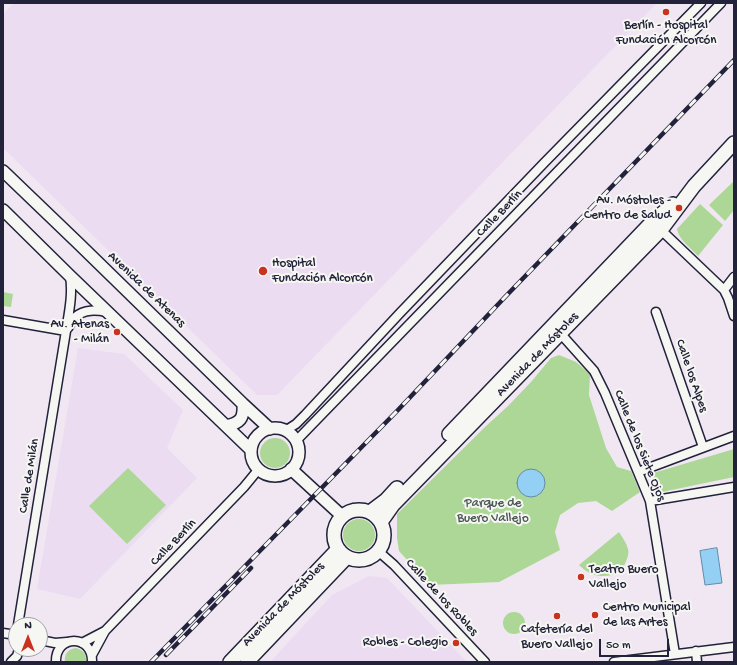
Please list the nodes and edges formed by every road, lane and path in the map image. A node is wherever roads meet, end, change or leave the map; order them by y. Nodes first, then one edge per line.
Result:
1 (701, 3) edge
2 (721, 3) edge
3 (734, 143) edge
4 (3, 171) edge
5 (694, 186) junction
6 (3, 210) edge
7 (660, 230) junction
8 (70, 276) junction
9 (734, 277) edge
10 (724, 290) junction
11 (107, 312) junction
12 (656, 312) dead end
13 (734, 316) edge
14 (3, 320) edge
15 (66, 331) junction
16 (560, 333) junction
17 (243, 404) junction
18 (226, 426) junction
19 (270, 429) junction
20 (285, 431) junction
21 (734, 436) edge
22 (296, 441) junction
23 (703, 447) junction
24 (251, 450) junction
25 (291, 469) junction
26 (258, 470) junction
27 (638, 472) junction
28 (734, 487) edge
29 (650, 501) junction
30 (370, 512) junction
31 (342, 516) junction
32 (381, 522) junction
33 (378, 550) junction
34 (343, 553) junction
35 (19, 617) edge
36 (105, 631) junction
37 (48, 642) edge
38 (68, 642) junction
39 (82, 642) junction
40 (734, 647) edge
41 (696, 651) junction
42 (676, 654) junction
43 (92, 659) edge
44 (3, 661) edge
45 (10, 662) edge
46 (56, 662) edge
47 (230, 662) edge
48 (247, 662) edge
49 (485, 662) edge
50 (614, 662) edge
51 (697, 662) edge

1 - 20 street, Calle Berlín
2 - 22 street, Calle Berlín
3 - 5 main road, Avenida de Móstoles
4 - 17 street, Avenida de Atenas
5 - 7 main road, Avenida de Móstoles
5 - 30 main road, Avenida de Móstoles
6 - 8 street
7 - 10 street
7 - 16 main road, Avenida de Móstoles
8 - 11 street
8 - 15 street, Calle de Milán
9 - 10 street
10 - 13 street
11 - 15 street, Calle de Milán
11 - 18 street
12 - 23 street, Calle los Alpes
14 - 15 street
15 - 35 street, Calle de Milán
16 - 27 street, Calle de los Siete Ojos
16 - 32 main road, Avenida de Móstoles
17 - 18 street
17 - 19 street, Avenida de Atenas
18 - 24 street
19 - 20 street
19 - 24 street
20 - 22 street
21 - 23 street
22 - 25 street
23 - 27 street
24 - 26 street
25 - 26 street
25 - 31 street
26 - 36 street, Calle Berlín
27 - 29 street, Calle de los Siete Ojos
28 - 29 street
29 - 42 street, Calle de los Siete Ojos
30 - 31 main road
30 - 32 main road
31 - 34 main road
32 - 33 main road
33 - 34 main road
33 - 49 street, Calle de los Robles
34 - 47 main road, Avenida de Móstoles
34 - 48 main road, Avenida de Móstoles
36 - 39 street, Calle Berlín
36 - 43 street, Calle Berlín
37 - 38 street
38 - 39 street
38 - 46 street
39 - 43 street
40 - 41 street
41 - 42 street
41 - 51 street
42 - 50 street
44 - 45 street

